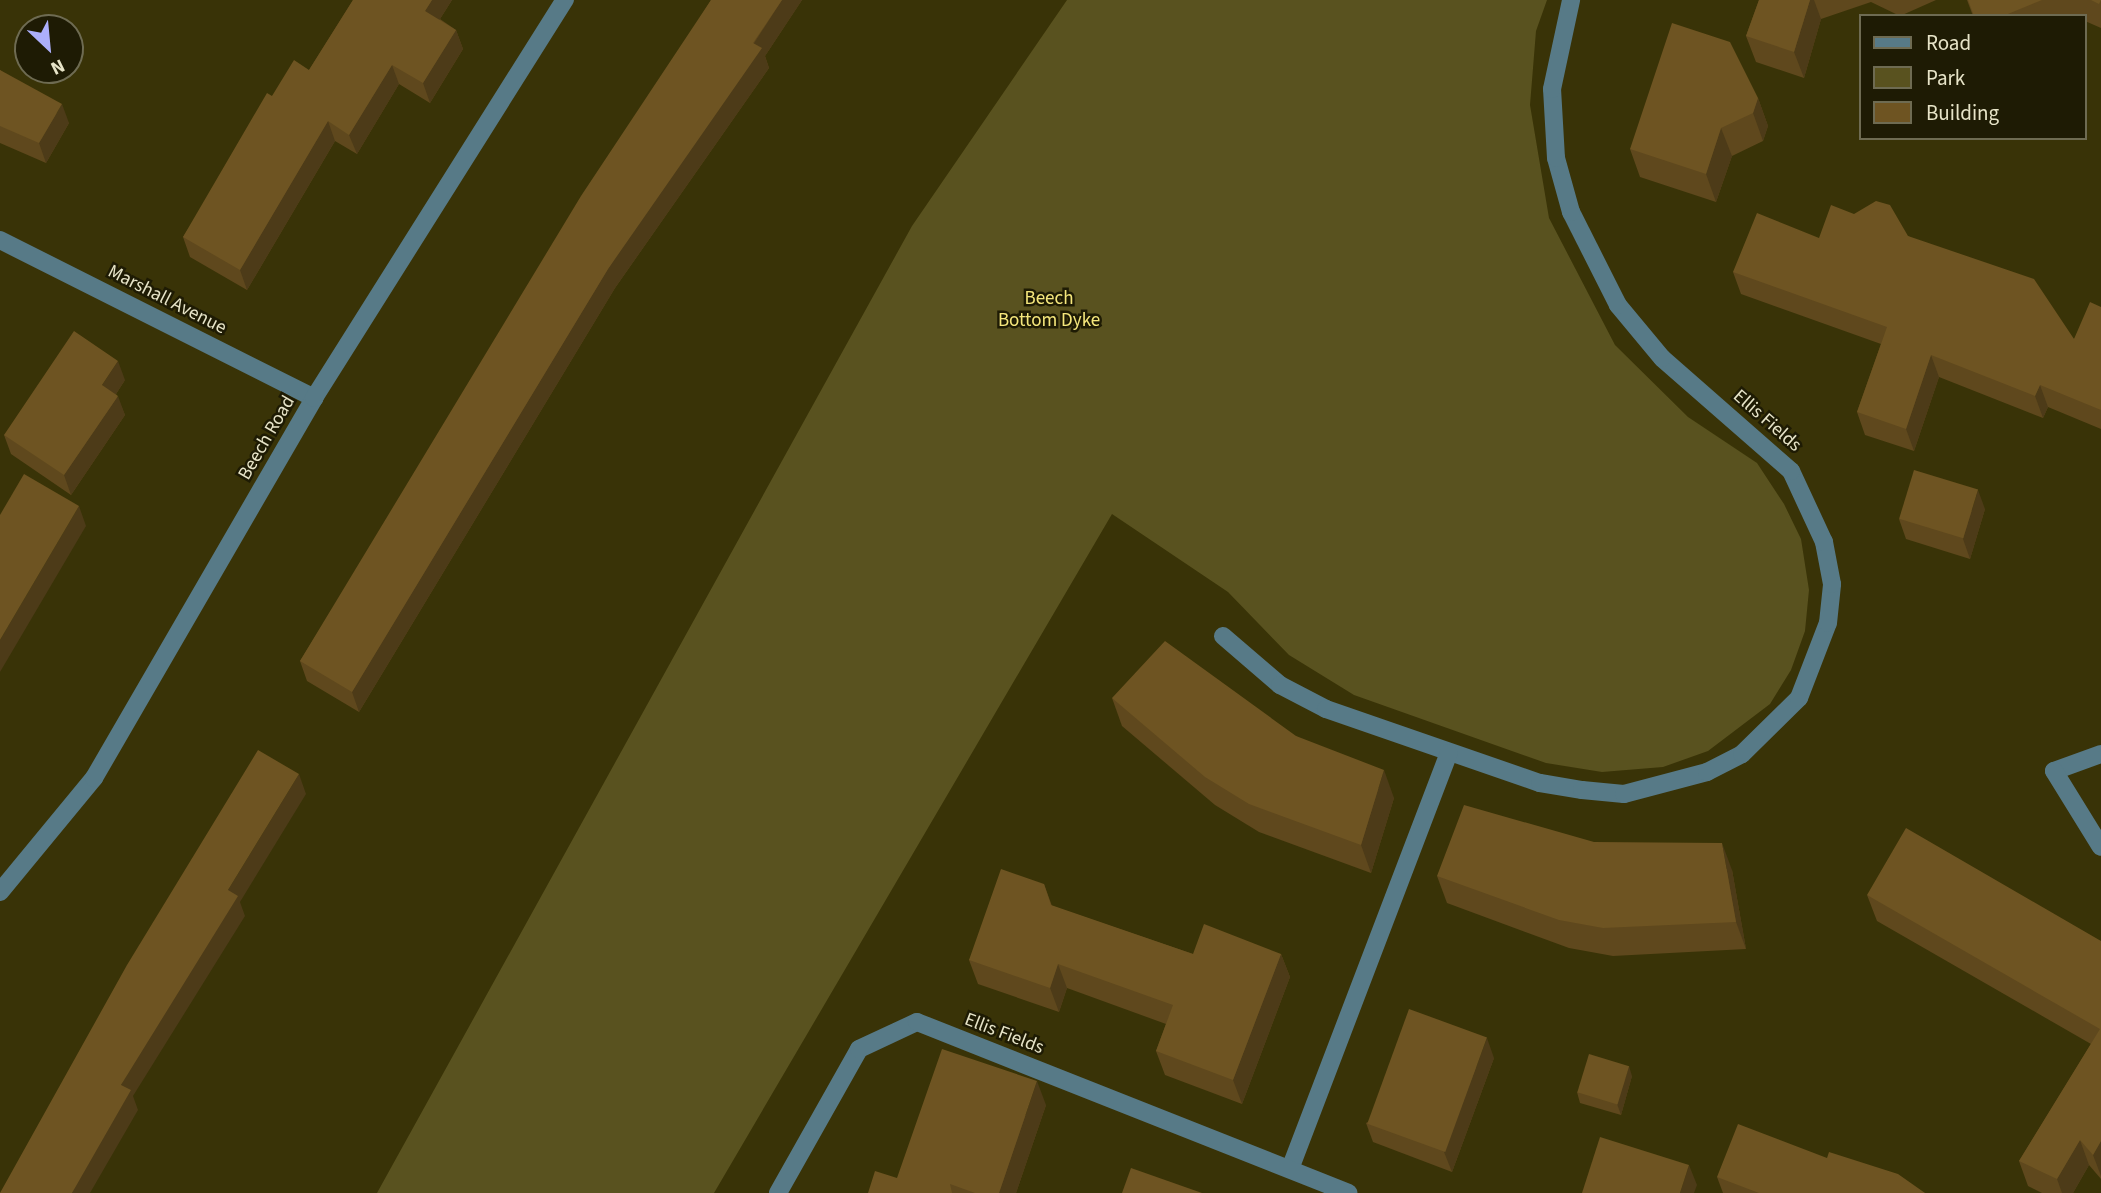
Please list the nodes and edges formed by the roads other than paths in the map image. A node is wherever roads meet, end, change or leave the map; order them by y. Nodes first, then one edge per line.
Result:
1 (565, 0) edge
2 (1571, 0) edge
3 (0, 240) edge
4 (314, 398) junction
5 (1223, 636) dead end
6 (1449, 753) junction
7 (2101, 754) edge
8 (2101, 848) edge
9 (0, 892) edge
10 (1290, 1169) junction
11 (778, 1193) edge
12 (1348, 1193) edge

1 - 4 street, Beech Road
2 - 6 street, Ellis Fields
3 - 4 street, Marshall Avenue
4 - 9 street, Beech Road
5 - 6 street, Ellis Fields
6 - 10 street
7 - 8 street
10 - 11 street, Ellis Fields
10 - 12 street, Ellis Fields

